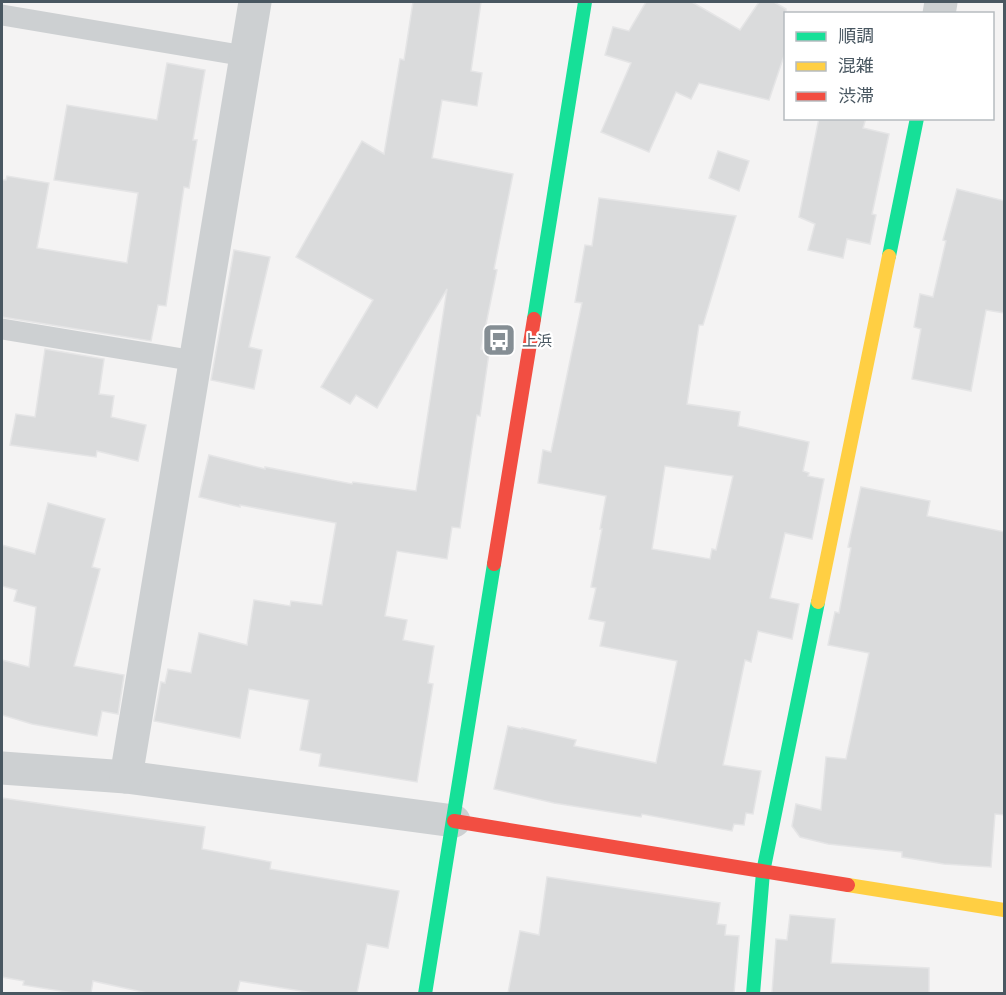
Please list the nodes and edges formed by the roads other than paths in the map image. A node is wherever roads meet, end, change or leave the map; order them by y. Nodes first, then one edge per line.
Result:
1 (255, 2) edge
2 (585, 2) edge
3 (2, 15) edge
4 (245, 56) junction
5 (917, 120) edge
6 (2, 329) edge
7 (195, 361) junction
8 (2, 768) edge
9 (126, 777) junction
10 (454, 821) junction
11 (763, 872) junction
12 (1005, 910) edge
13 (425, 993) edge
14 (753, 993) edge

1 - 4 street
2 - 10 street
3 - 4 lane
4 - 7 street
5 - 11 street
6 - 7 lane
7 - 9 street
8 - 9 street
9 - 10 street
10 - 11 street
10 - 13 street
11 - 12 street
11 - 14 street

